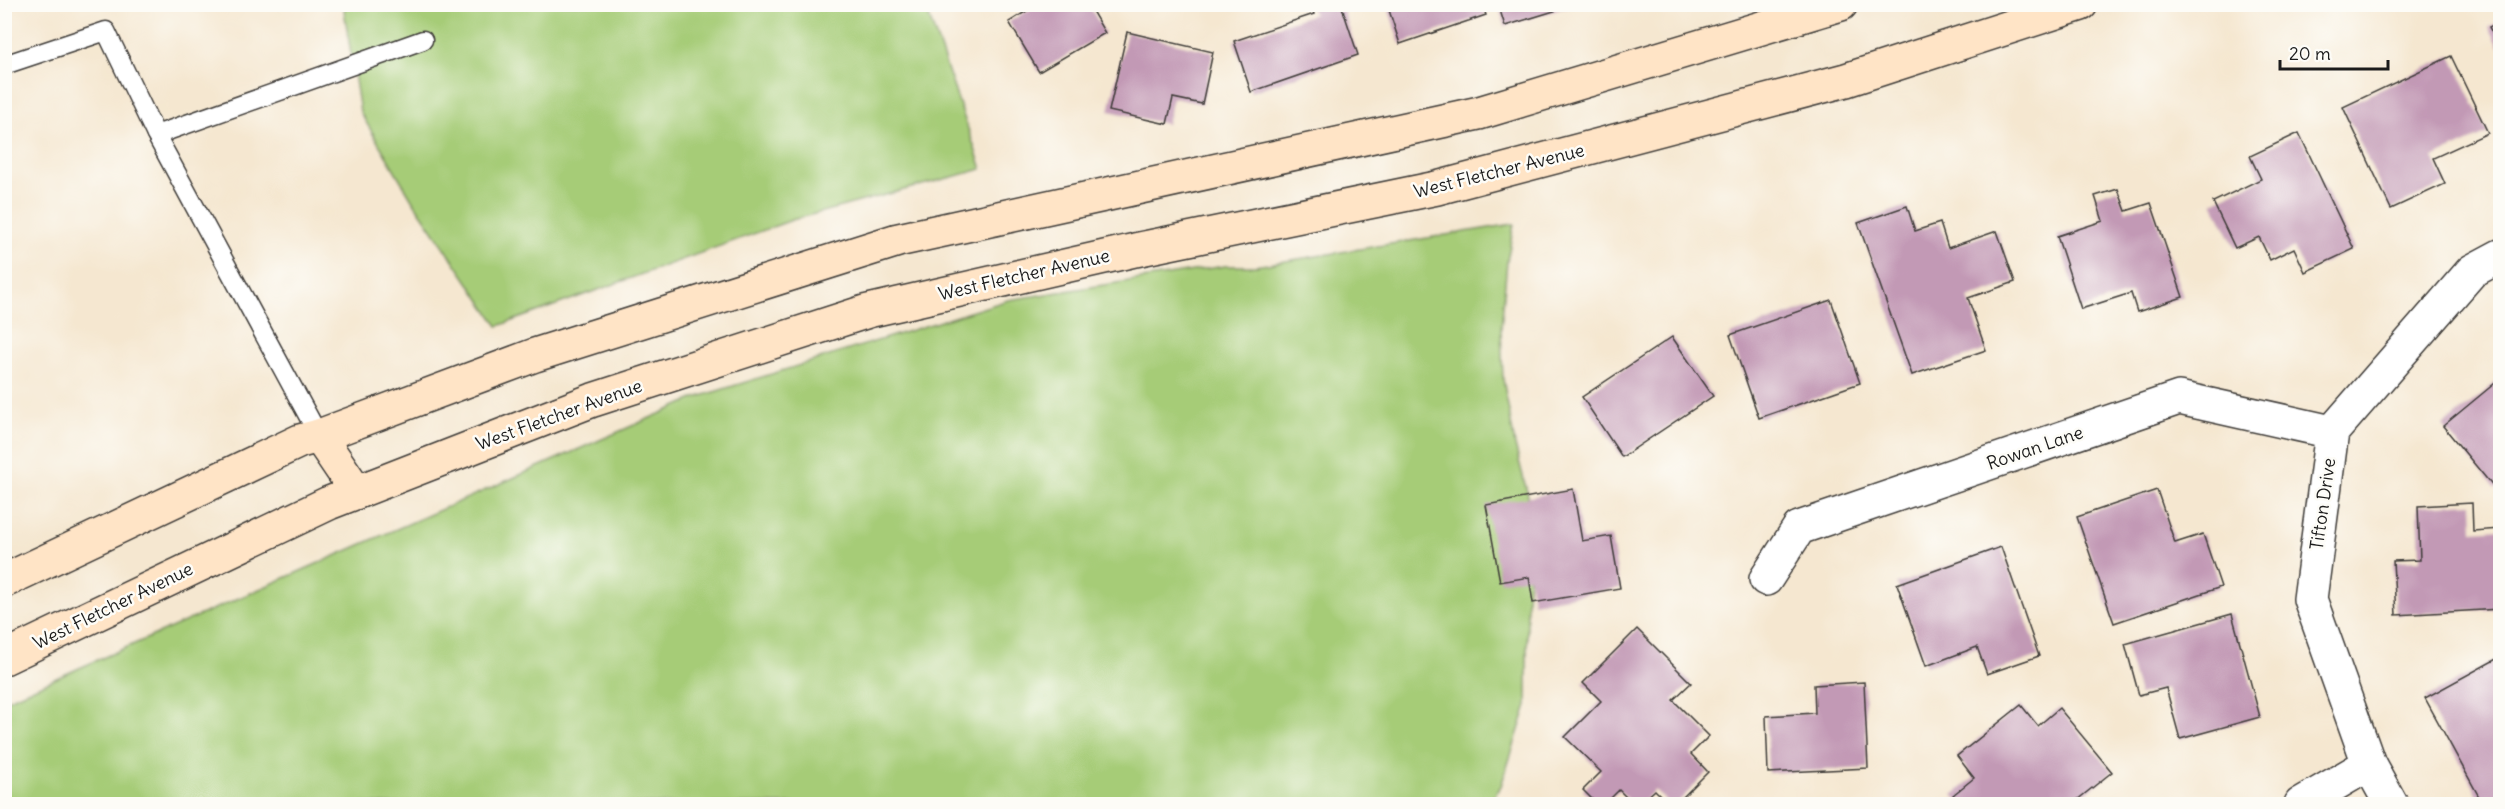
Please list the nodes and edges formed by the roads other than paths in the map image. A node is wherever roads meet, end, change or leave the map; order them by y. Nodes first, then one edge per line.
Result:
1 (1841, 4) edge
2 (2081, 4) edge
3 (423, 40) dead end
4 (4, 65) edge
5 (156, 135) junction
6 (2500, 256) edge
7 (2332, 432) junction
8 (319, 436) junction
9 (357, 492) junction
10 (1766, 579) dead end
11 (4, 581) edge
12 (4, 658) edge
13 (2369, 764) junction
14 (2301, 804) edge
15 (2391, 804) edge

1 - 8 main road
2 - 9 main road, West Fletcher Avenue
3 - 5 lane
4 - 5 lane
5 - 8 lane
6 - 7 street, Tifton Drive
7 - 10 street, Rowan Lane
7 - 13 street, Tifton Drive
8 - 9 main road
8 - 11 main road
9 - 12 main road, West Fletcher Avenue
13 - 14 street
13 - 15 street, Tifton Drive

